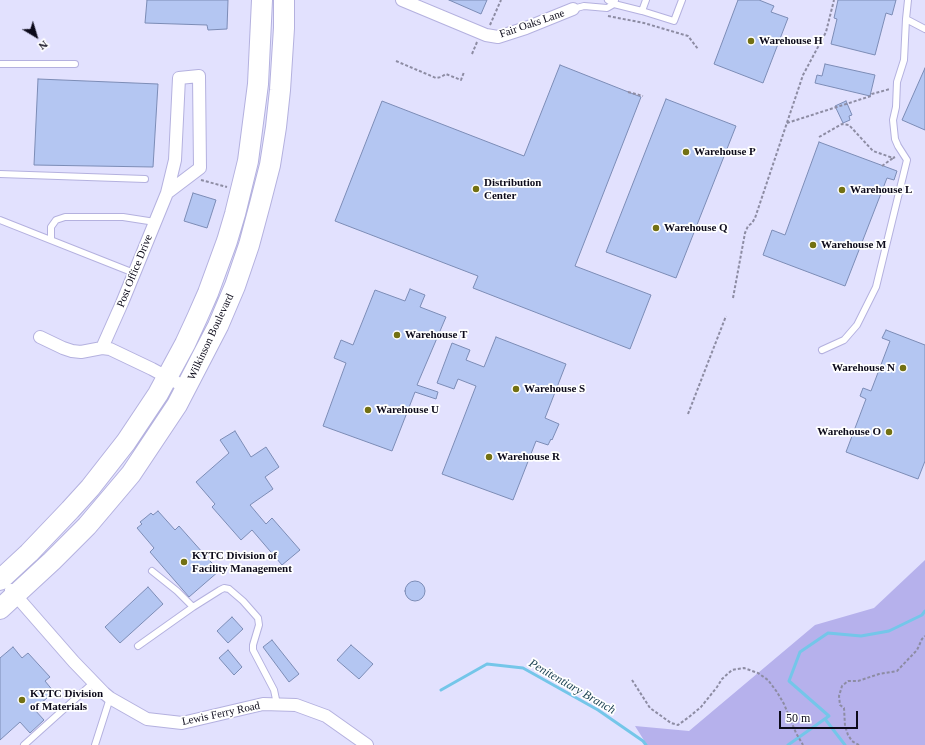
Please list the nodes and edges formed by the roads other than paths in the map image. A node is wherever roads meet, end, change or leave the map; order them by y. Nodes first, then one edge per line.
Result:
1 (262, 0) edge
2 (284, 0) edge
3 (402, 0) edge
4 (608, 0) edge
5 (646, 0) edge
6 (682, 0) edge
7 (908, 0) edge
8 (615, 2) edge
9 (574, 9) joint
10 (642, 11) junction
11 (906, 19) junction
12 (925, 29) edge
13 (0, 64) edge
14 (75, 64) dead end
15 (0, 174) edge
16 (145, 179) dead end
17 (167, 193) junction
18 (0, 220) edge
19 (155, 222) junction
20 (51, 240) junction
21 (134, 274) junction
22 (40, 337) dead end
23 (102, 348) junction
24 (822, 350) dead end
25 (167, 378) junction
26 (187, 388) junction
27 (152, 571) dead end
28 (0, 579) edge
29 (15, 595) junction
30 (193, 607) junction
31 (0, 609) edge
32 (138, 646) dead end
33 (93, 683) junction
34 (110, 698) junction
35 (277, 704) junction
36 (24, 745) edge
37 (95, 745) edge
38 (367, 745) edge

1 - 25 highway, Wilkinson Boulevard
2 - 26 highway, Wilkinson Boulevard
3 - 9 street, Fair Oaks Lane
4 - 8 lane
5 - 10 lane
6 - 10 lane
7 - 11 lane
8 - 9 lane
8 - 10 lane
11 - 12 lane
11 - 24 lane
13 - 14 lane
15 - 16 lane
17 - 17 street, Post Office Drive
17 - 19 street, Post Office Drive
18 - 20 lane
19 - 20 lane
19 - 21 street, Post Office Drive
20 - 21 lane
21 - 23 street, Post Office Drive
22 - 23 street
23 - 25 street
25 - 26 street
25 - 28 highway, Wilkinson Boulevard
26 - 29 highway, Wilkinson Boulevard
27 - 30 lane
28 - 29 street, Lewis Ferry Road
29 - 31 highway, Wilkinson Boulevard
29 - 33 street, Lewis Ferry Road
30 - 32 lane
30 - 35 lane
33 - 34 street, Lewis Ferry Road
33 - 36 lane
34 - 35 street, Lewis Ferry Road
34 - 37 lane
35 - 38 street, Lewis Ferry Road

